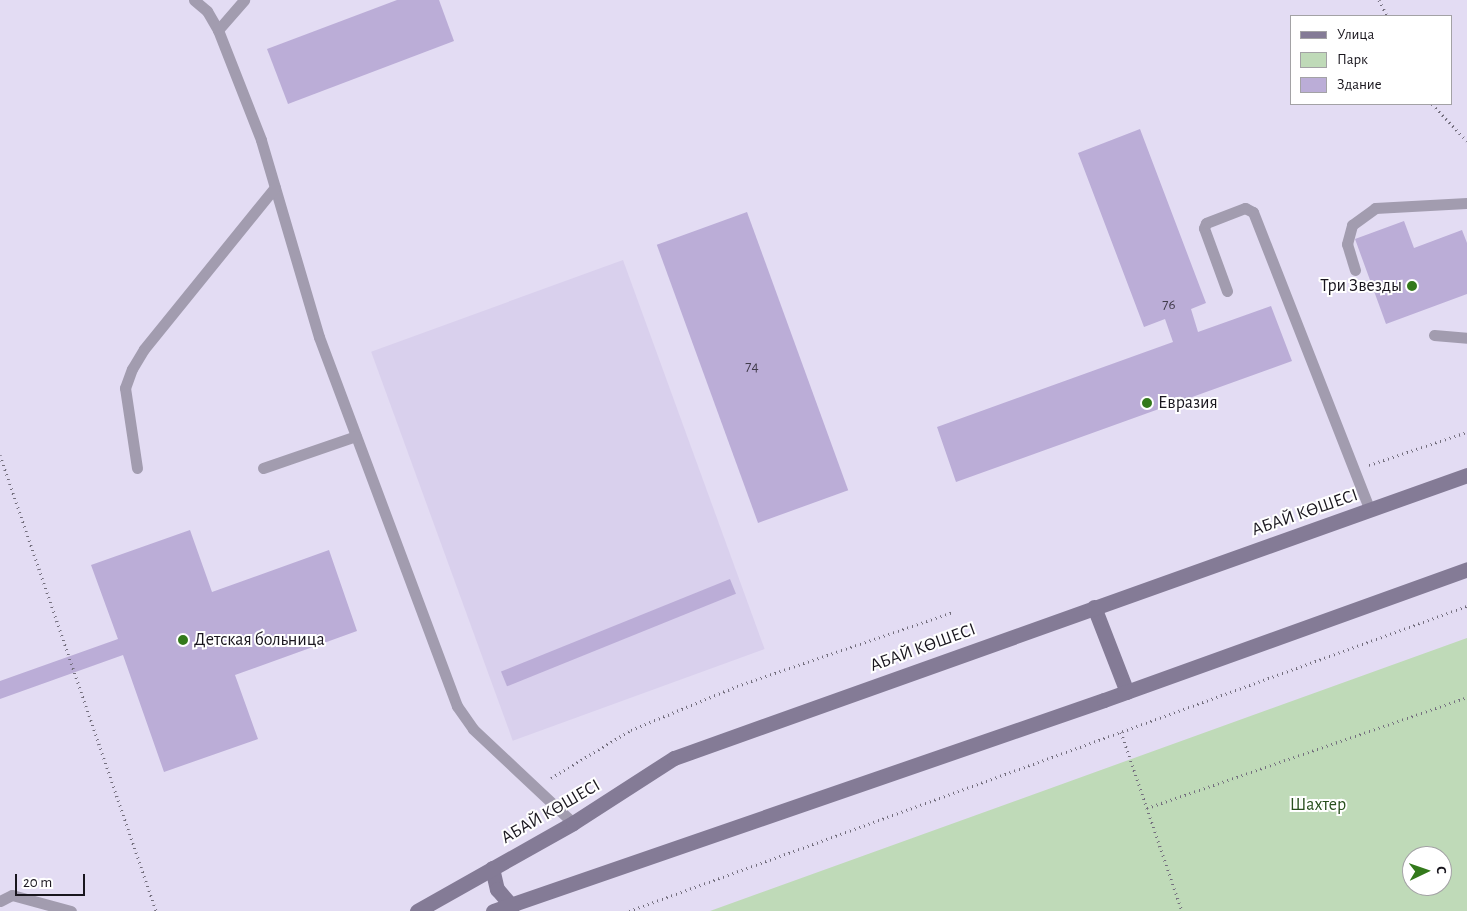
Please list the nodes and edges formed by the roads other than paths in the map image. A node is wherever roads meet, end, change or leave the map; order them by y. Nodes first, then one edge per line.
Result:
1 (194, 0) edge
2 (244, 0) edge
3 (218, 30) junction
4 (274, 187) junction
5 (1467, 203) edge
6 (1355, 270) dead end
7 (1227, 291) dead end
8 (1434, 335) dead end
9 (1467, 338) edge
10 (356, 436) junction
11 (137, 468) dead end
12 (263, 468) dead end
13 (1467, 475) edge
14 (1370, 510) junction
15 (1467, 569) edge
16 (1094, 607) junction
17 (1128, 692) junction
18 (573, 823) junction
19 (492, 868) junction
20 (0, 901) edge
21 (512, 906) junction
22 (71, 911) edge
23 (417, 911) edge
24 (493, 911) edge

1 - 3 lane
2 - 3 lane
3 - 4 lane
4 - 10 lane
4 - 11 lane
5 - 6 lane
7 - 14 lane
8 - 9 lane
10 - 12 lane
10 - 18 lane
13 - 14 main road, АБАЙ КӨШЕСІ
14 - 16 main road, АБАЙ КӨШЕСІ
15 - 17 main road
16 - 17 main road
16 - 18 main road, АБАЙ КӨШЕСІ
17 - 21 main road
18 - 19 main road, АБАЙ КӨШЕСІ
19 - 21 main road
19 - 23 main road, АБАЙ КӨШЕСІ
20 - 22 lane
21 - 24 main road

